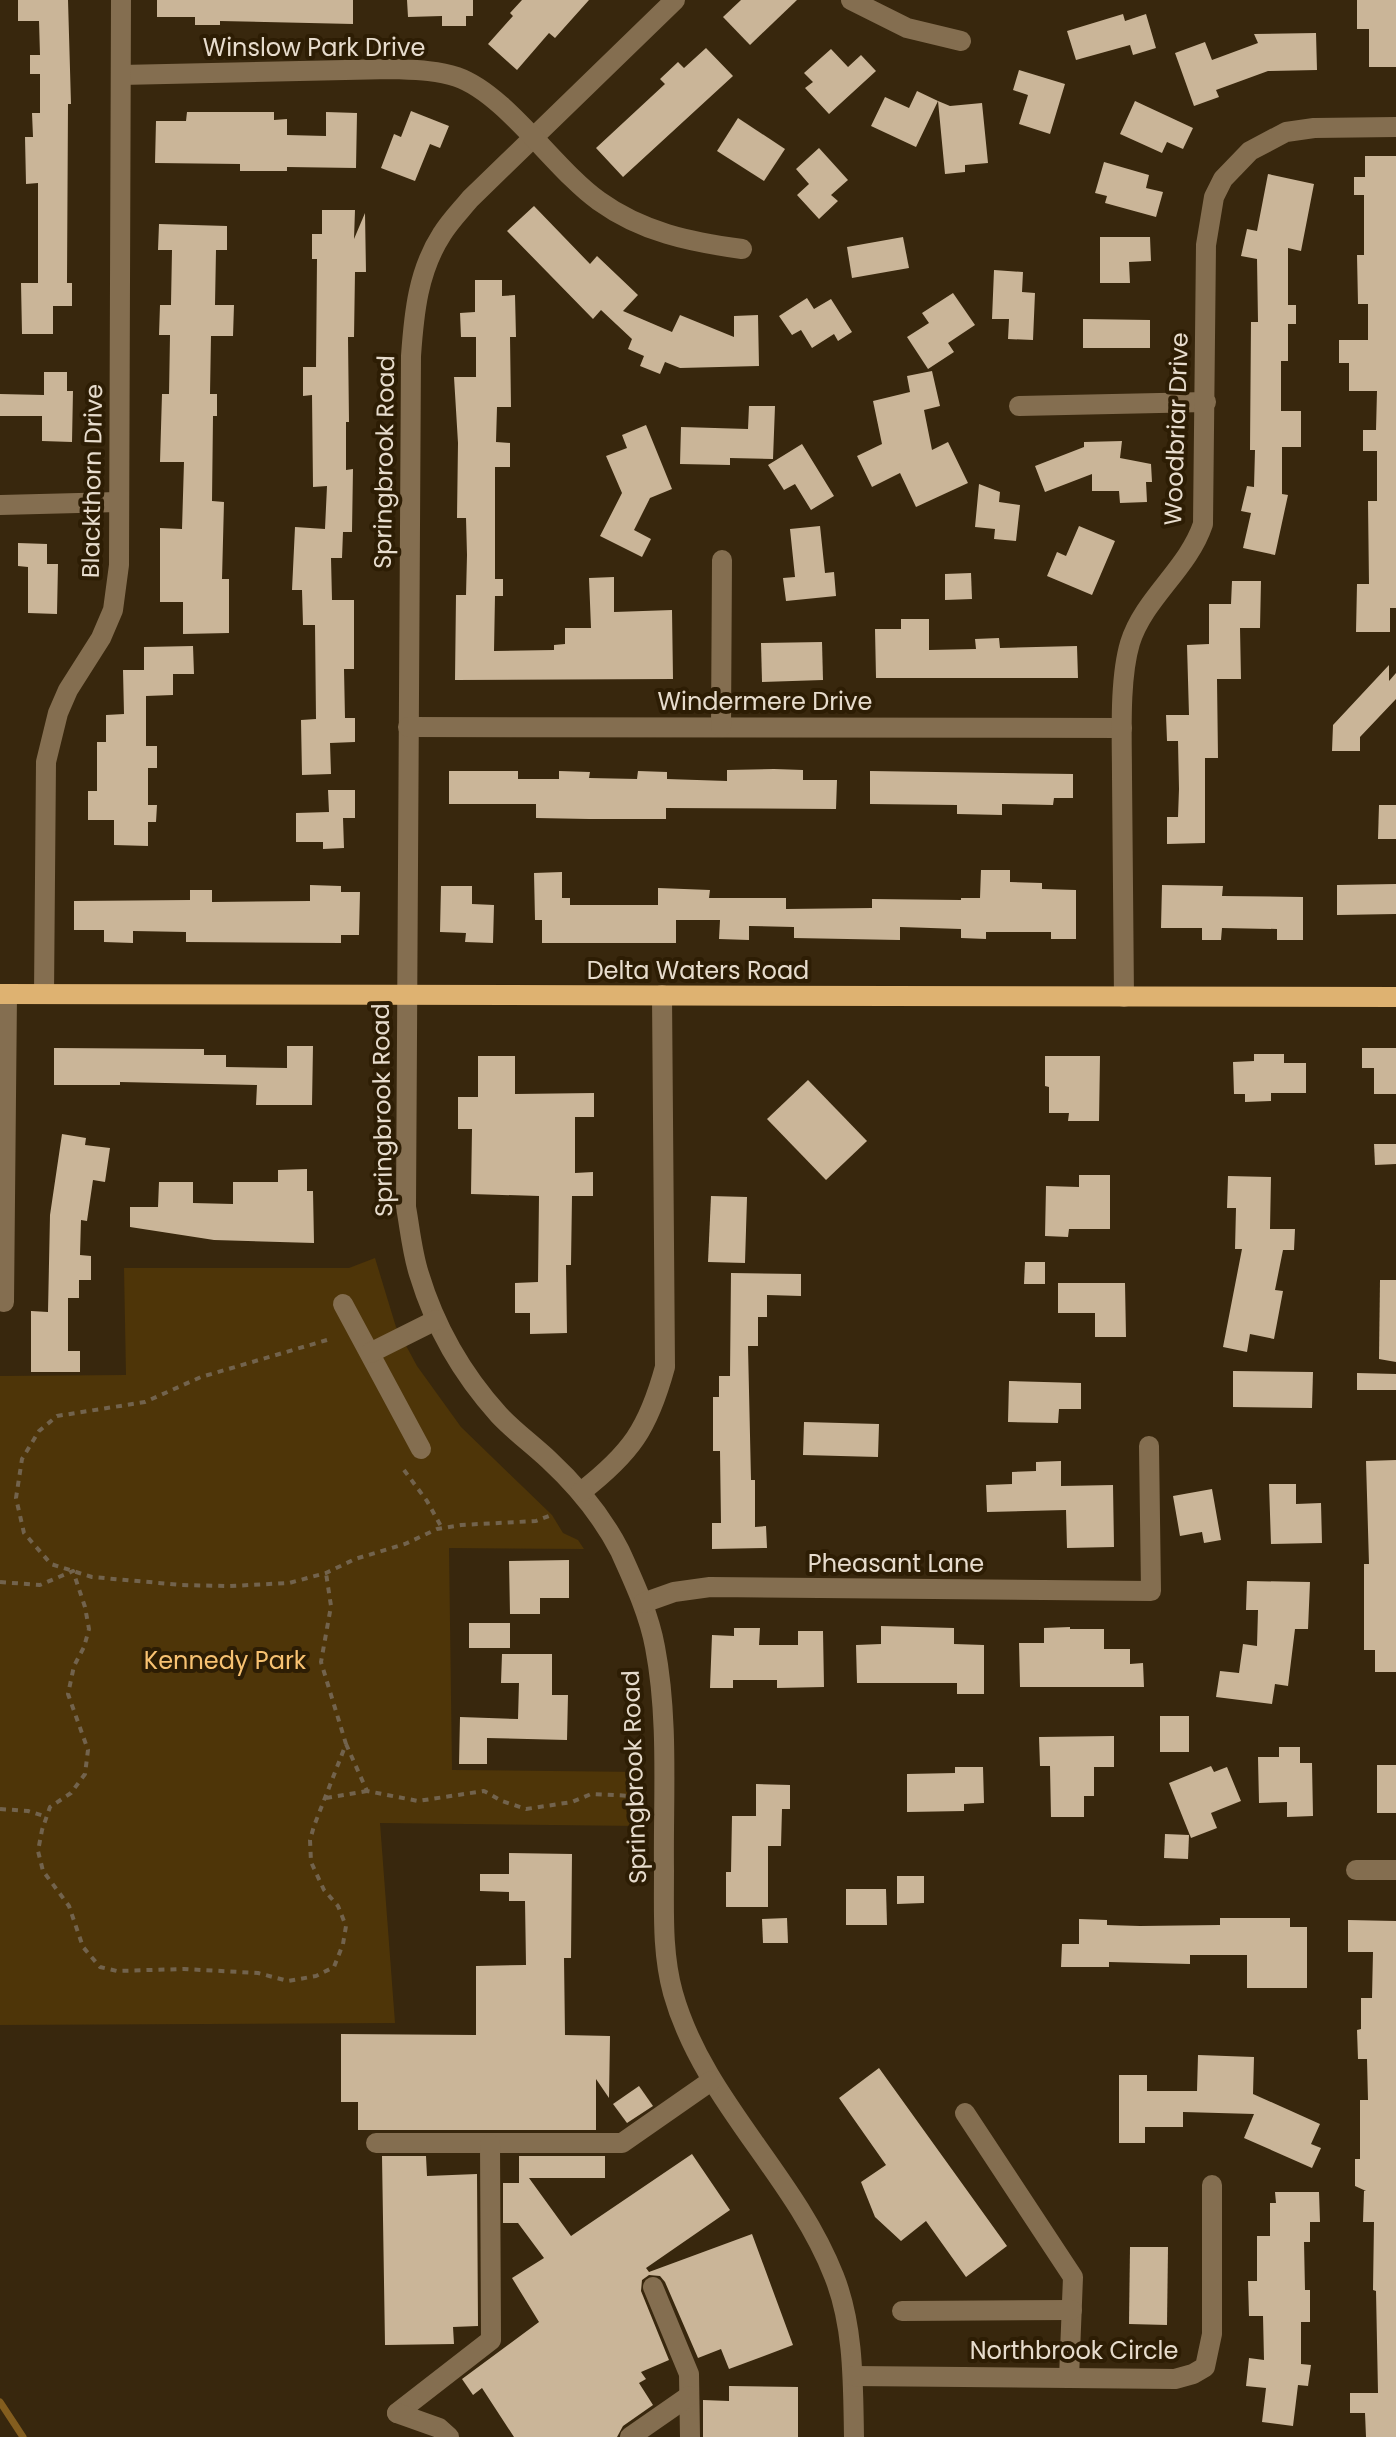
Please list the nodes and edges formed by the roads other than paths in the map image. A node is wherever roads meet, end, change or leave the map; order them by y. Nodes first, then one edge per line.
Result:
1 (121, 0) edge
2 (675, 0) edge
3 (851, 0) edge
4 (961, 41) dead end
5 (121, 75) junction
6 (1396, 127) edge
7 (533, 138) junction
8 (742, 249) dead end
9 (1206, 402) junction
10 (1019, 406) dead end
11 (118, 502) junction
12 (0, 505) edge
13 (722, 560) dead end
14 (408, 727) junction
15 (721, 727) junction
16 (1122, 728) junction
17 (3, 994) edge
18 (44, 994) junction
19 (406, 995) junction
20 (662, 995) junction
21 (1124, 997) junction
22 (1396, 997) edge
23 (4, 1302) dead end
24 (343, 1304) dead end
25 (436, 1320) junction
26 (370, 1353) junction
27 (1149, 1446) dead end
28 (421, 1449) dead end
29 (581, 1492) junction
30 (643, 1603) junction
31 (1356, 1870) dead end
32 (1396, 1870) edge
33 (711, 2081) junction
34 (965, 2113) dead end
35 (376, 2143) dead end
36 (490, 2144) junction
37 (1212, 2185) dead end
38 (653, 2287) dead end
39 (1072, 2310) junction
40 (902, 2311) dead end
41 (853, 2376) junction
42 (1069, 2378) junction
43 (689, 2396) junction
44 (449, 2437) edge
45 (630, 2437) edge
46 (690, 2437) edge
47 (854, 2437) edge

1 - 5 street, Blackthorn Drive
2 - 7 street, Springbrook Road
3 - 4 street
5 - 7 street, Winslow Park Drive
5 - 11 street, Blackthorn Drive
6 - 9 street, Woodbriar Drive
7 - 8 street, Winslow Park Drive
7 - 14 street, Springbrook Road
9 - 10 street
9 - 16 street, Woodbriar Drive
11 - 12 street
11 - 18 street, Blackthorn Drive
13 - 15 street
14 - 15 street, Windermere Drive
14 - 19 street, Springbrook Road
15 - 16 street, Windermere Drive
16 - 21 street, Woodbriar Drive
17 - 18 main road, Delta Waters Road
17 - 23 street
18 - 19 main road, Delta Waters Road
19 - 20 main road, Delta Waters Road
19 - 25 street, Springbrook Road
20 - 21 main road, Delta Waters Road
20 - 29 street
21 - 22 main road, Delta Waters Road
24 - 26 street
25 - 26 street
25 - 29 street, Springbrook Road
26 - 28 street
27 - 30 street, Pheasant Lane
29 - 30 street, Springbrook Road
30 - 33 street, Springbrook Road
31 - 32 street
33 - 36 street
33 - 41 street, Springbrook Road
34 - 39 street
35 - 36 street
36 - 44 street
37 - 42 street, Northbrook Circle
38 - 43 street
39 - 40 street
39 - 42 street
41 - 42 street, Northbrook Circle
41 - 47 street, Springbrook Road
43 - 45 street
43 - 46 street

